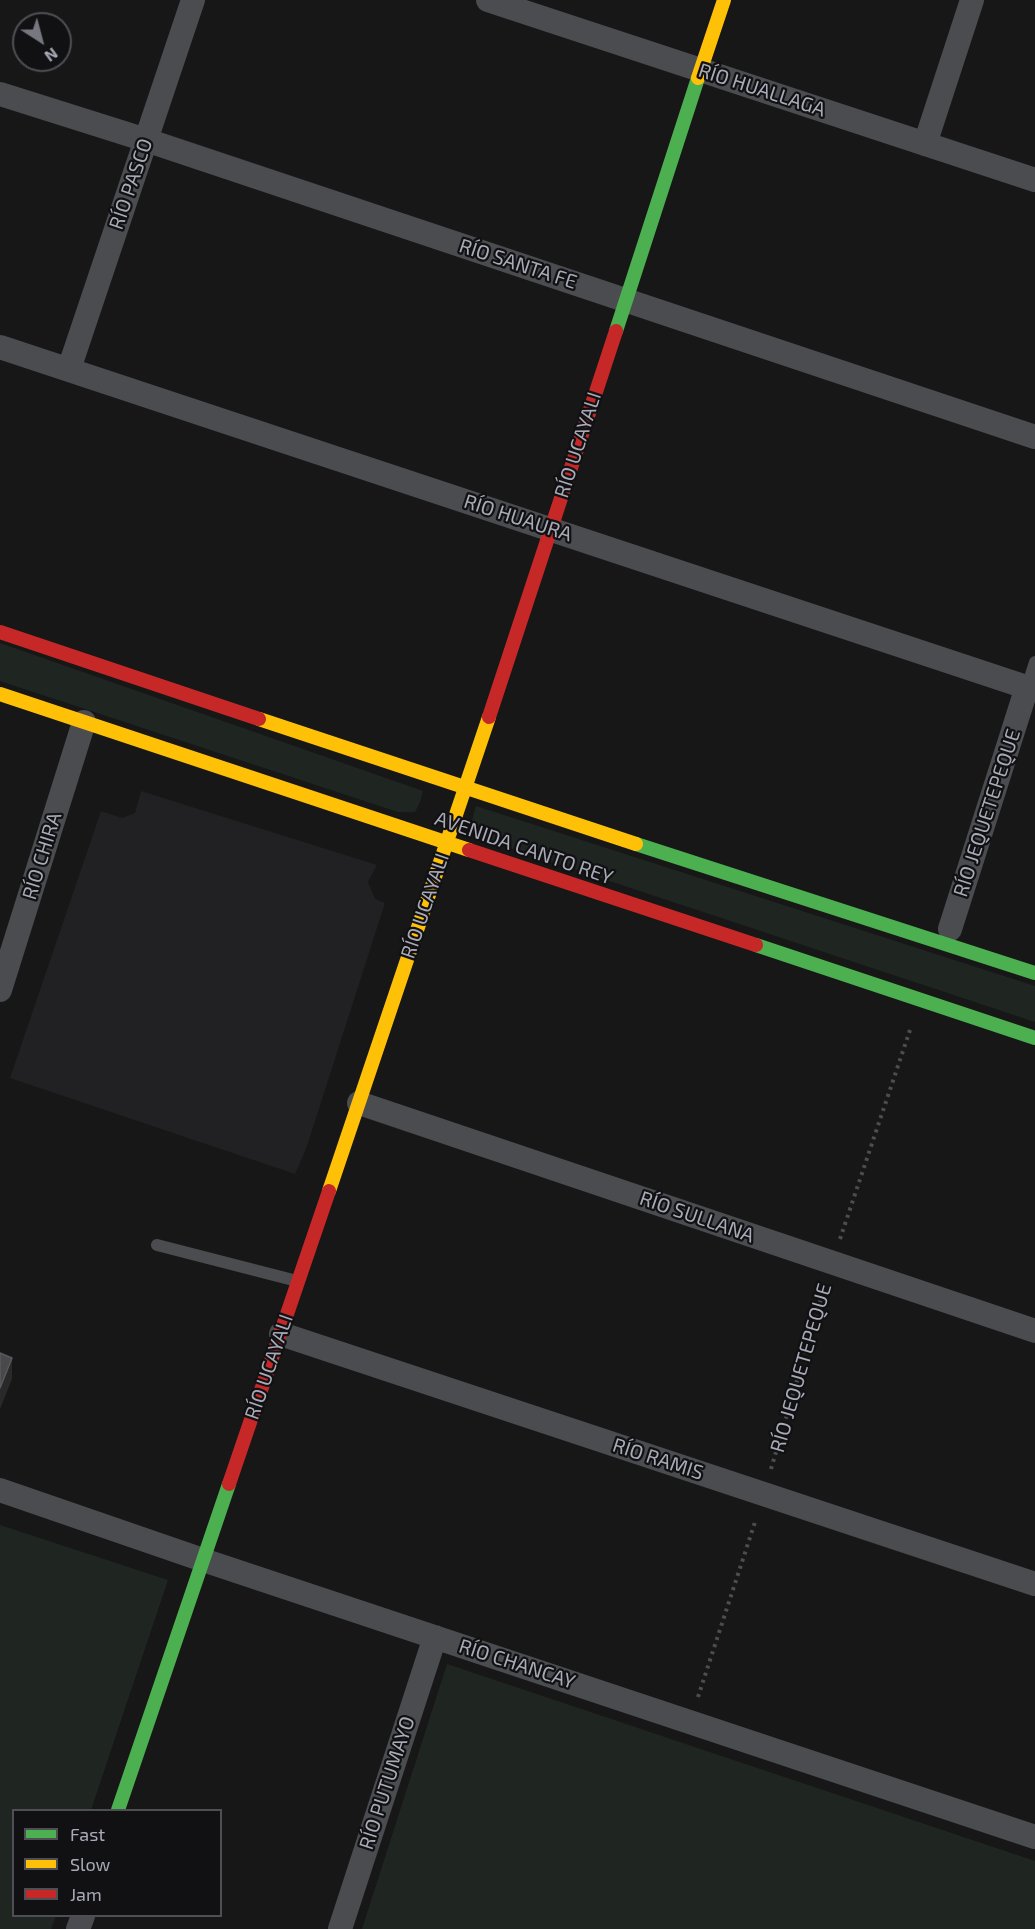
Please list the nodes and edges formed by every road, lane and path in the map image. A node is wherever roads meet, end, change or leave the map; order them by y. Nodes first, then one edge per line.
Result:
1 (193, 0) edge
2 (488, 0) edge
3 (724, 0) edge
4 (972, 0) edge
5 (701, 70) junction
6 (0, 94) edge
7 (146, 140) junction
8 (925, 144) junction
9 (1035, 180) edge
10 (626, 300) junction
11 (0, 347) edge
12 (69, 369) junction
13 (1035, 437) edge
14 (551, 529) junction
15 (0, 632) edge
16 (1035, 662) edge
17 (1031, 689) edge
18 (0, 694) edge
19 (84, 722) junction
20 (466, 789) junction
21 (446, 843) junction
22 (950, 929) dead end
23 (1035, 973) edge
24 (0, 988) edge
25 (912, 1025) dead end
26 (1035, 1038) edge
27 (358, 1103) junction
28 (157, 1245) dead end
29 (832, 1262) junction
30 (298, 1281) junction
31 (1035, 1330) edge
32 (281, 1334) junction
33 (0, 1490) edge
34 (764, 1494) junction
35 (204, 1560) junction
36 (1035, 1584) edge
37 (435, 1637) junction
38 (690, 1721) junction
39 (118, 1809) edge
40 (1035, 1837) edge
41 (340, 1929) edge

1 - 7 street, RÍO PASCO
2 - 5 street, RÍO HUALLAGA
3 - 5 street, RÍO UCAYALI
4 - 8 street
5 - 8 street, RÍO HUALLAGA
5 - 10 street, RÍO UCAYALI
6 - 7 street, RÍO SANTA FE
7 - 10 street, RÍO SANTA FE
7 - 12 street, RÍO PASCO
8 - 9 street, RÍO HUALLAGA
10 - 13 street, RÍO SANTA FE
10 - 14 street, RÍO UCAYALI
11 - 12 street, RÍO HUAURA
12 - 14 street, RÍO HUAURA
14 - 17 street, RÍO HUAURA
14 - 20 street, RÍO UCAYALI
15 - 20 street, AVENIDA CANTO REY
16 - 17 lane, RÍO JEQUETEPEQUE
17 - 22 street, RÍO JEQUETEPEQUE
18 - 19 street, AVENIDA CANTO REY
19 - 21 street, AVENIDA CANTO REY
19 - 24 street, RÍO CHIRA
20 - 21 street, RÍO UCAYALI
20 - 23 street, AVENIDA CANTO REY
21 - 26 street, AVENIDA CANTO REY
21 - 27 street, RÍO UCAYALI
25 - 29 path, RÍO JEQUETEPEQUE
27 - 29 street, RÍO SULLANA
27 - 30 street, RÍO UCAYALI
28 - 30 lane
29 - 31 street, RÍO SULLANA
29 - 34 path, RÍO JEQUETEPEQUE
30 - 32 street, RÍO UCAYALI
32 - 34 street, RÍO RAMIS
32 - 35 street, RÍO UCAYALI
33 - 35 street, RÍO CHANCAY
34 - 36 street, RÍO RAMIS
34 - 38 path, RÍO JEQUETEPEQUE
35 - 37 street, RÍO CHANCAY
35 - 39 street, RÍO UCAYALI
37 - 38 street, RÍO CHANCAY
37 - 41 street, RÍO PUTUMAYO
38 - 40 street, RÍO CHANCAY

